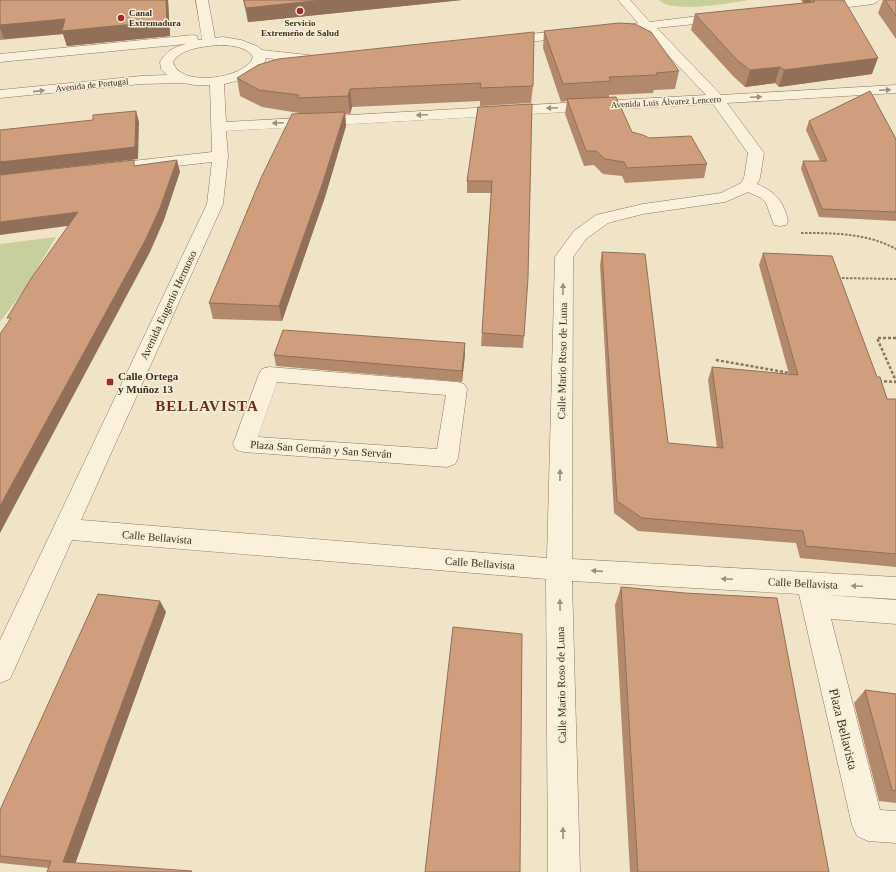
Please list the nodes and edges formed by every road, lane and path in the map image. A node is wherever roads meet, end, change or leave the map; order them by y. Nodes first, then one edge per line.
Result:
1 (202, 0) edge
2 (624, 0) edge
3 (873, 0) edge
4 (804, 8) edge
5 (734, 16) edge
6 (648, 26) junction
7 (626, 28) edge
8 (587, 32) edge
9 (209, 40) junction
10 (492, 42) edge
11 (178, 51) junction
12 (258, 53) junction
13 (0, 58) edge
14 (87, 62) dead end
15 (251, 70) junction
16 (184, 79) junction
17 (217, 81) junction
18 (896, 89) edge
19 (0, 94) edge
20 (717, 99) junction
21 (220, 127) junction
22 (220, 156) junction
23 (92, 170) edge
24 (748, 186) junction
25 (780, 221) dead end
26 (799, 233) dead end
27 (896, 249) edge
28 (831, 278) edge
29 (896, 279) edge
30 (896, 338) edge
31 (716, 360) dead end
32 (797, 374) edge
33 (873, 380) edge
34 (896, 382) edge
35 (457, 389) joint
36 (65, 529) junction
37 (559, 569) junction
38 (896, 588) edge
39 (811, 594) junction
40 (896, 612) edge
41 (0, 670) edge
42 (896, 827) edge
43 (564, 872) edge

1 - 9 street
2 - 6 street
3 - 4 street
5 - 6 street
6 - 7 street
6 - 20 street
8 - 10 street
9 - 11 street
9 - 12 street
9 - 13 street
11 - 14 street
11 - 16 street
12 - 15 street
12 - 15 street
15 - 17 street, Avenida de Portugal
16 - 17 street, Avenida de Portugal
19 -> 16 street, Avenida de Portugal
17 - 21 street, Avenida Eugenio Hermoso
20 -> 18 street, Avenida Luis Álvarez Lencero
20 -> 21 street, Avenida Luis Álvarez Lencero
20 - 24 street
21 - 22 street, Avenida Eugenio Hermoso
22 - 23 street
22 - 36 street, Avenida Eugenio Hermoso
24 - 25 street
37 -> 24 street, Calle Mario Roso de Luna
26 - 27 path
28 - 29 path
30 - 34 path
31 - 32 path
33 - 34 path
35 - 35 street, Plaza San Germán y San Serván
36 - 37 street, Calle Bellavista
36 - 41 street, Avenida Eugenio Hermoso
39 -> 37 street, Calle Bellavista
43 -> 37 street, Calle Mario Roso de Luna
38 -> 39 street, Calle Bellavista
39 - 40 street
39 - 42 street, Plaza Bellavista

